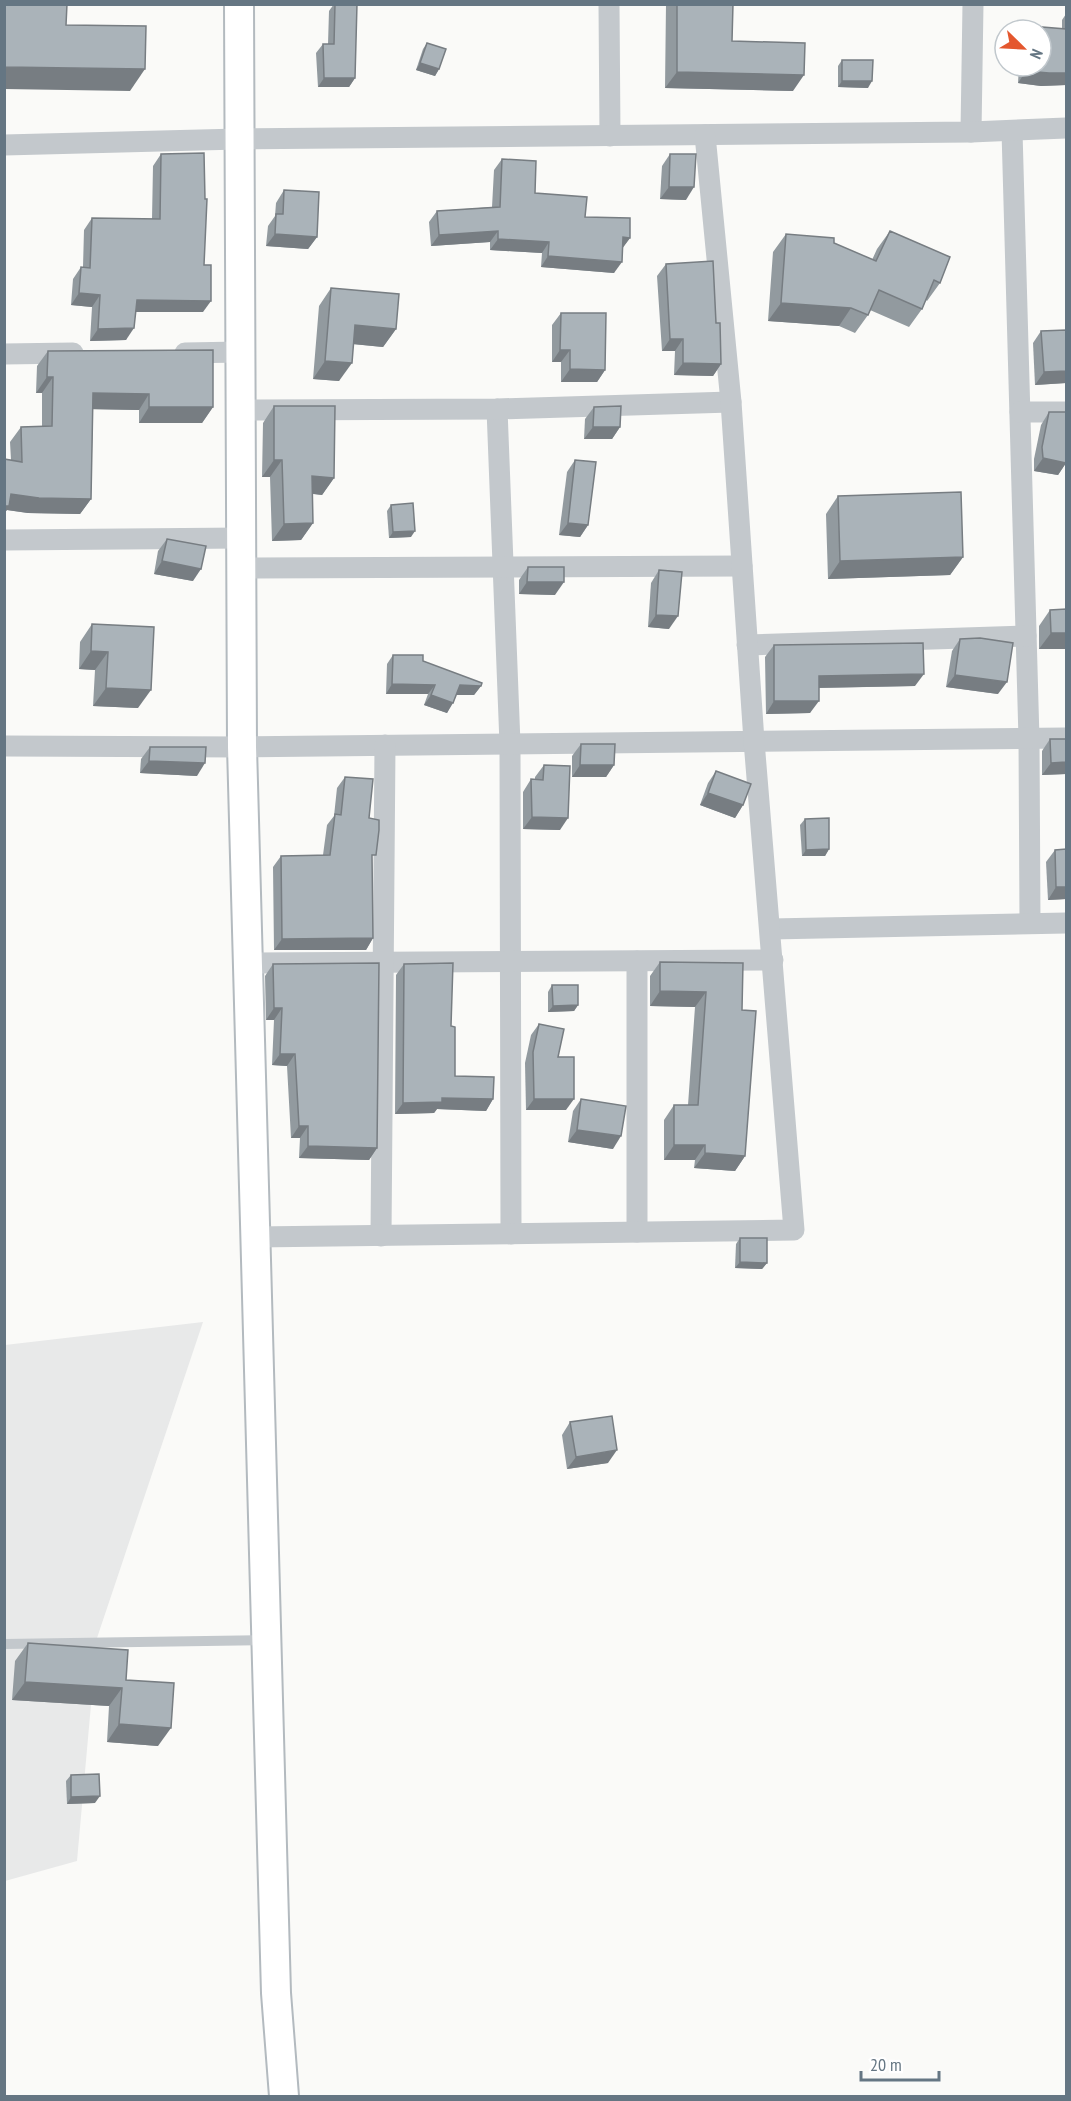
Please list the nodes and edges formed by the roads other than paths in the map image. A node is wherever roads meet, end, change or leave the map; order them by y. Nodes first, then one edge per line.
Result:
1 (239, 4) edge
2 (609, 4) edge
3 (973, 4) edge
4 (1066, 128) edge
5 (1012, 131) junction
6 (971, 132) junction
7 (705, 135) junction
8 (610, 136) junction
9 (239, 139) junction
10 (4, 145) edge
11 (240, 352) junction
12 (87, 353) edge
13 (170, 353) edge
14 (4, 354) edge
15 (731, 402) junction
16 (496, 409) junction
17 (240, 410) junction
18 (1020, 412) junction
19 (1066, 412) edge
20 (243, 538) junction
21 (4, 540) edge
22 (742, 566) junction
23 (503, 567) junction
24 (241, 568) junction
25 (1026, 636) junction
26 (747, 645) junction
27 (1066, 738) edge
28 (1029, 739) junction
29 (754, 741) junction
30 (510, 744) junction
31 (385, 745) junction
32 (4, 746) edge
33 (242, 747) junction
34 (1030, 923) junction
35 (1066, 923) edge
36 (771, 929) junction
37 (773, 960) junction
38 (636, 961) junction
39 (509, 962) junction
40 (247, 963) junction
41 (382, 963) junction
42 (637, 1232) junction
43 (511, 1234) junction
44 (381, 1236) junction
45 (255, 1237) junction
46 (266, 1640) junction
47 (4, 1644) edge
48 (284, 2097) edge

1 - 9 main road
2 - 8 street
3 - 6 street
4 - 5 street
5 - 6 street
5 - 18 street
6 - 7 street
7 - 8 street
7 - 15 street
8 - 9 street
9 - 10 street
9 - 11 main road
11 - 13 street
11 - 17 main road
12 - 14 street
15 - 16 street
15 - 22 street
16 - 17 street
16 - 23 street
17 - 20 main road
18 - 19 street
18 - 25 street
20 - 21 street
20 - 24 main road
22 - 23 street
22 - 26 street
23 - 24 street
23 - 30 street
24 - 33 main road
25 - 26 street
25 - 28 street
26 - 29 street
27 - 28 street
28 - 29 street
28 - 34 street
29 - 30 street
29 - 36 street
30 - 31 street
30 - 39 street
31 - 33 street
31 - 41 street
32 - 33 street
33 - 40 main road
34 - 35 street
34 - 36 street
36 - 37 street
37 - 38 street
37 - 42 street
38 - 39 street
38 - 42 street
39 - 41 street
39 - 43 street
40 - 41 street
40 - 45 main road
41 - 44 street
42 - 43 street
43 - 44 street
44 - 45 street
45 - 46 main road
46 - 47 lane
46 - 48 main road

